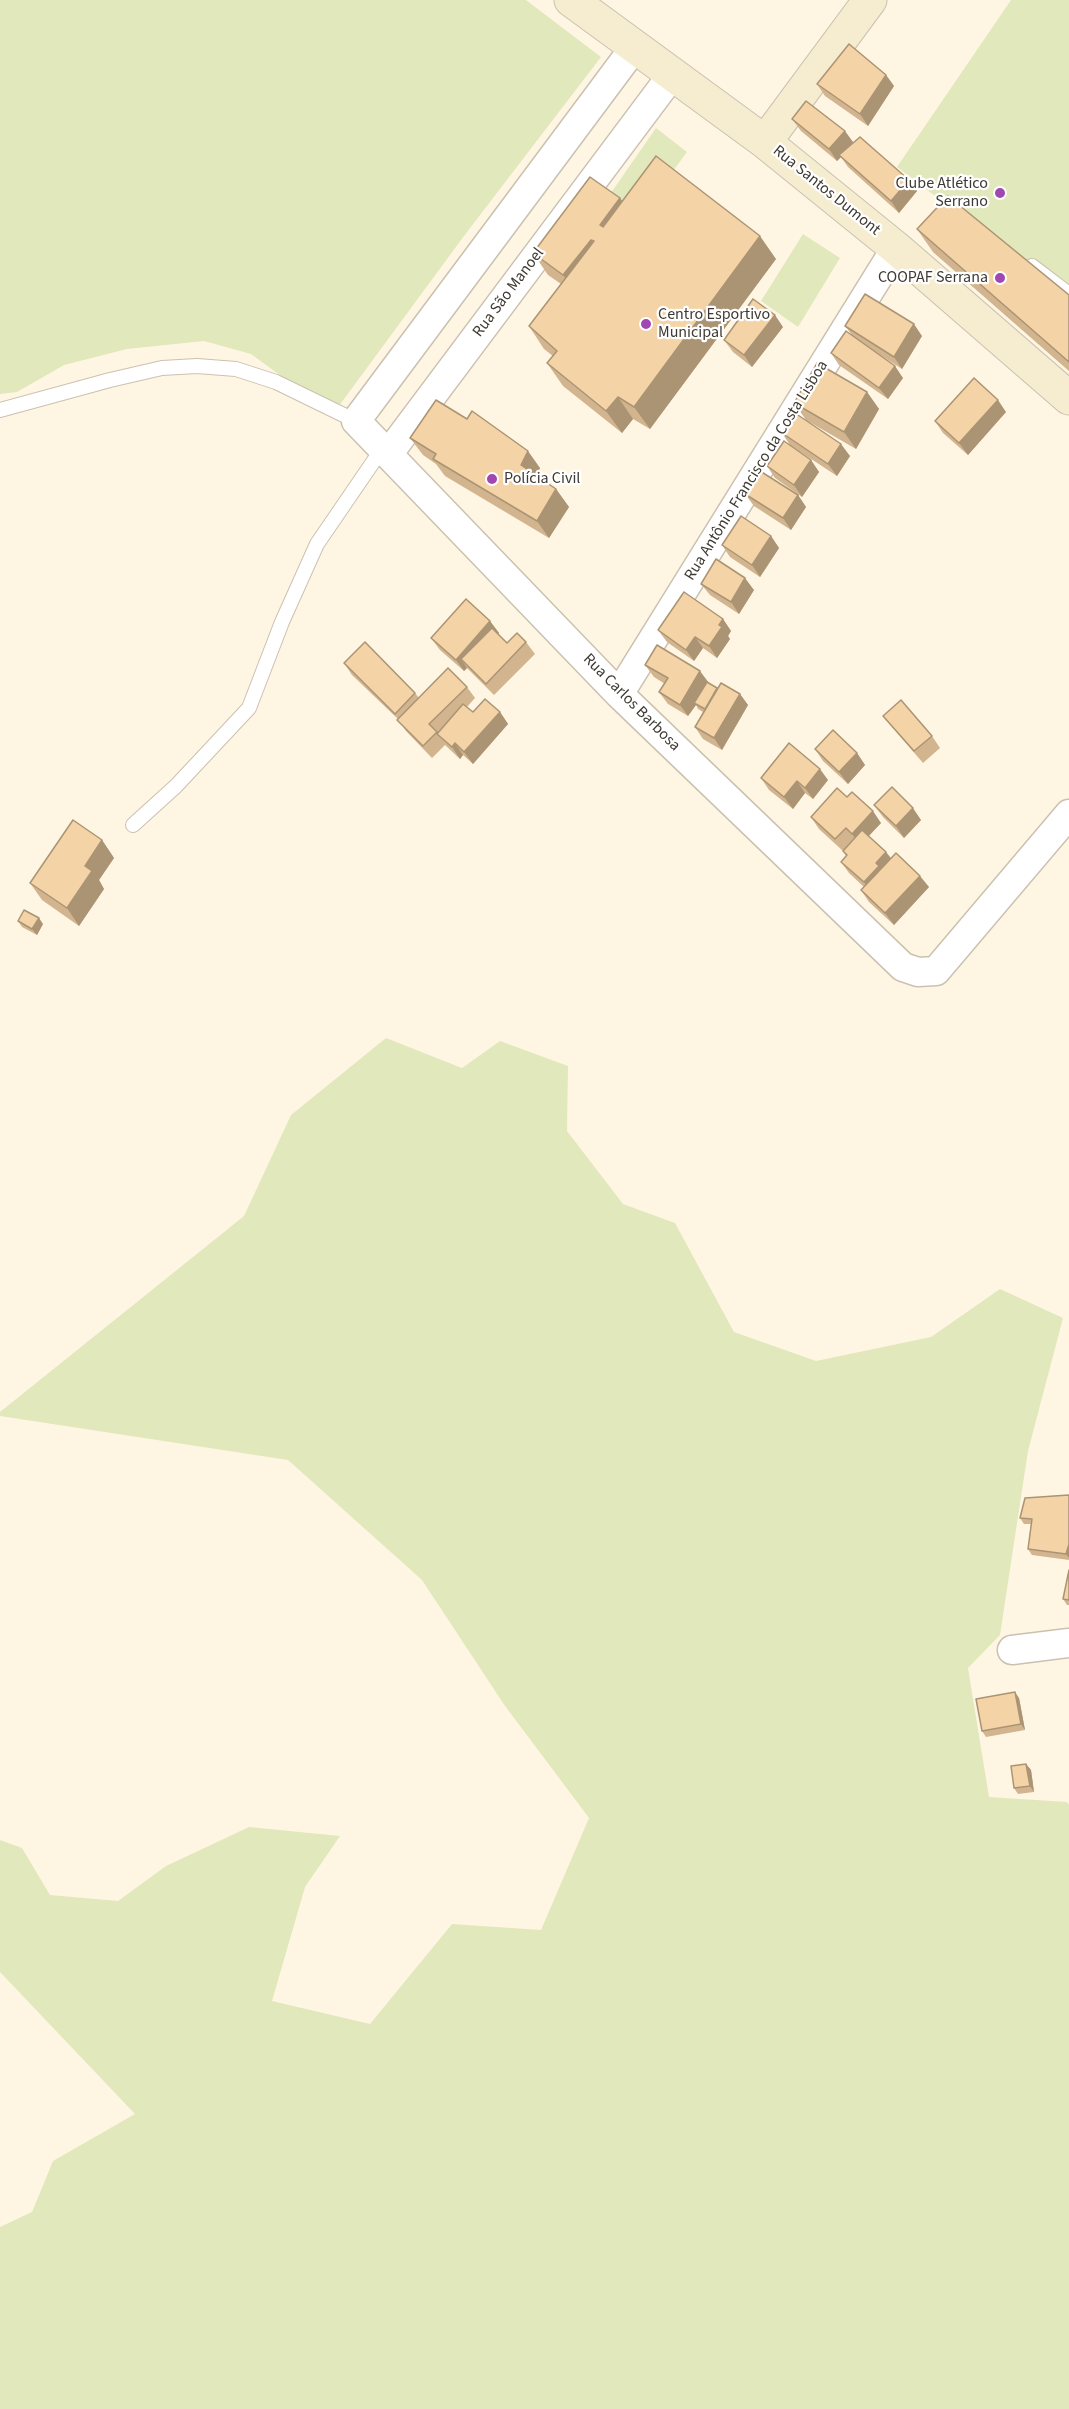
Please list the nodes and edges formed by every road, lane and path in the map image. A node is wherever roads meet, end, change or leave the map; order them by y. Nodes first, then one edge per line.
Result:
1 (571, 0) edge
2 (870, 0) edge
3 (634, 48) junction
4 (672, 75) junction
5 (765, 142) junction
6 (896, 248) junction
7 (1018, 256) edge
8 (1069, 294) edge
9 (1069, 398) edge
10 (0, 410) edge
11 (356, 421) junction
12 (385, 451) junction
13 (619, 694) junction
14 (1069, 814) edge
15 (133, 825) dead end
16 (1069, 1643) edge
17 (1012, 1650) dead end

1 - 3 main road, Rua Santos Dumont
2 - 5 main road
3 - 4 main road, Rua Santos Dumont
3 - 11 street
4 - 5 main road, Rua Santos Dumont
4 - 12 street, Rua São Manoel
5 - 6 main road, Rua Santos Dumont
6 - 9 main road, Rua Santos Dumont
6 - 13 street, Rua Antônio Francisco da Costa Lisboa
7 - 8 lane
10 - 11 lane
11 - 12 street, Rua Carlos Barbosa
12 - 13 street, Rua Carlos Barbosa
12 - 15 lane
13 - 14 street, Rua Carlos Barbosa
16 - 17 street

